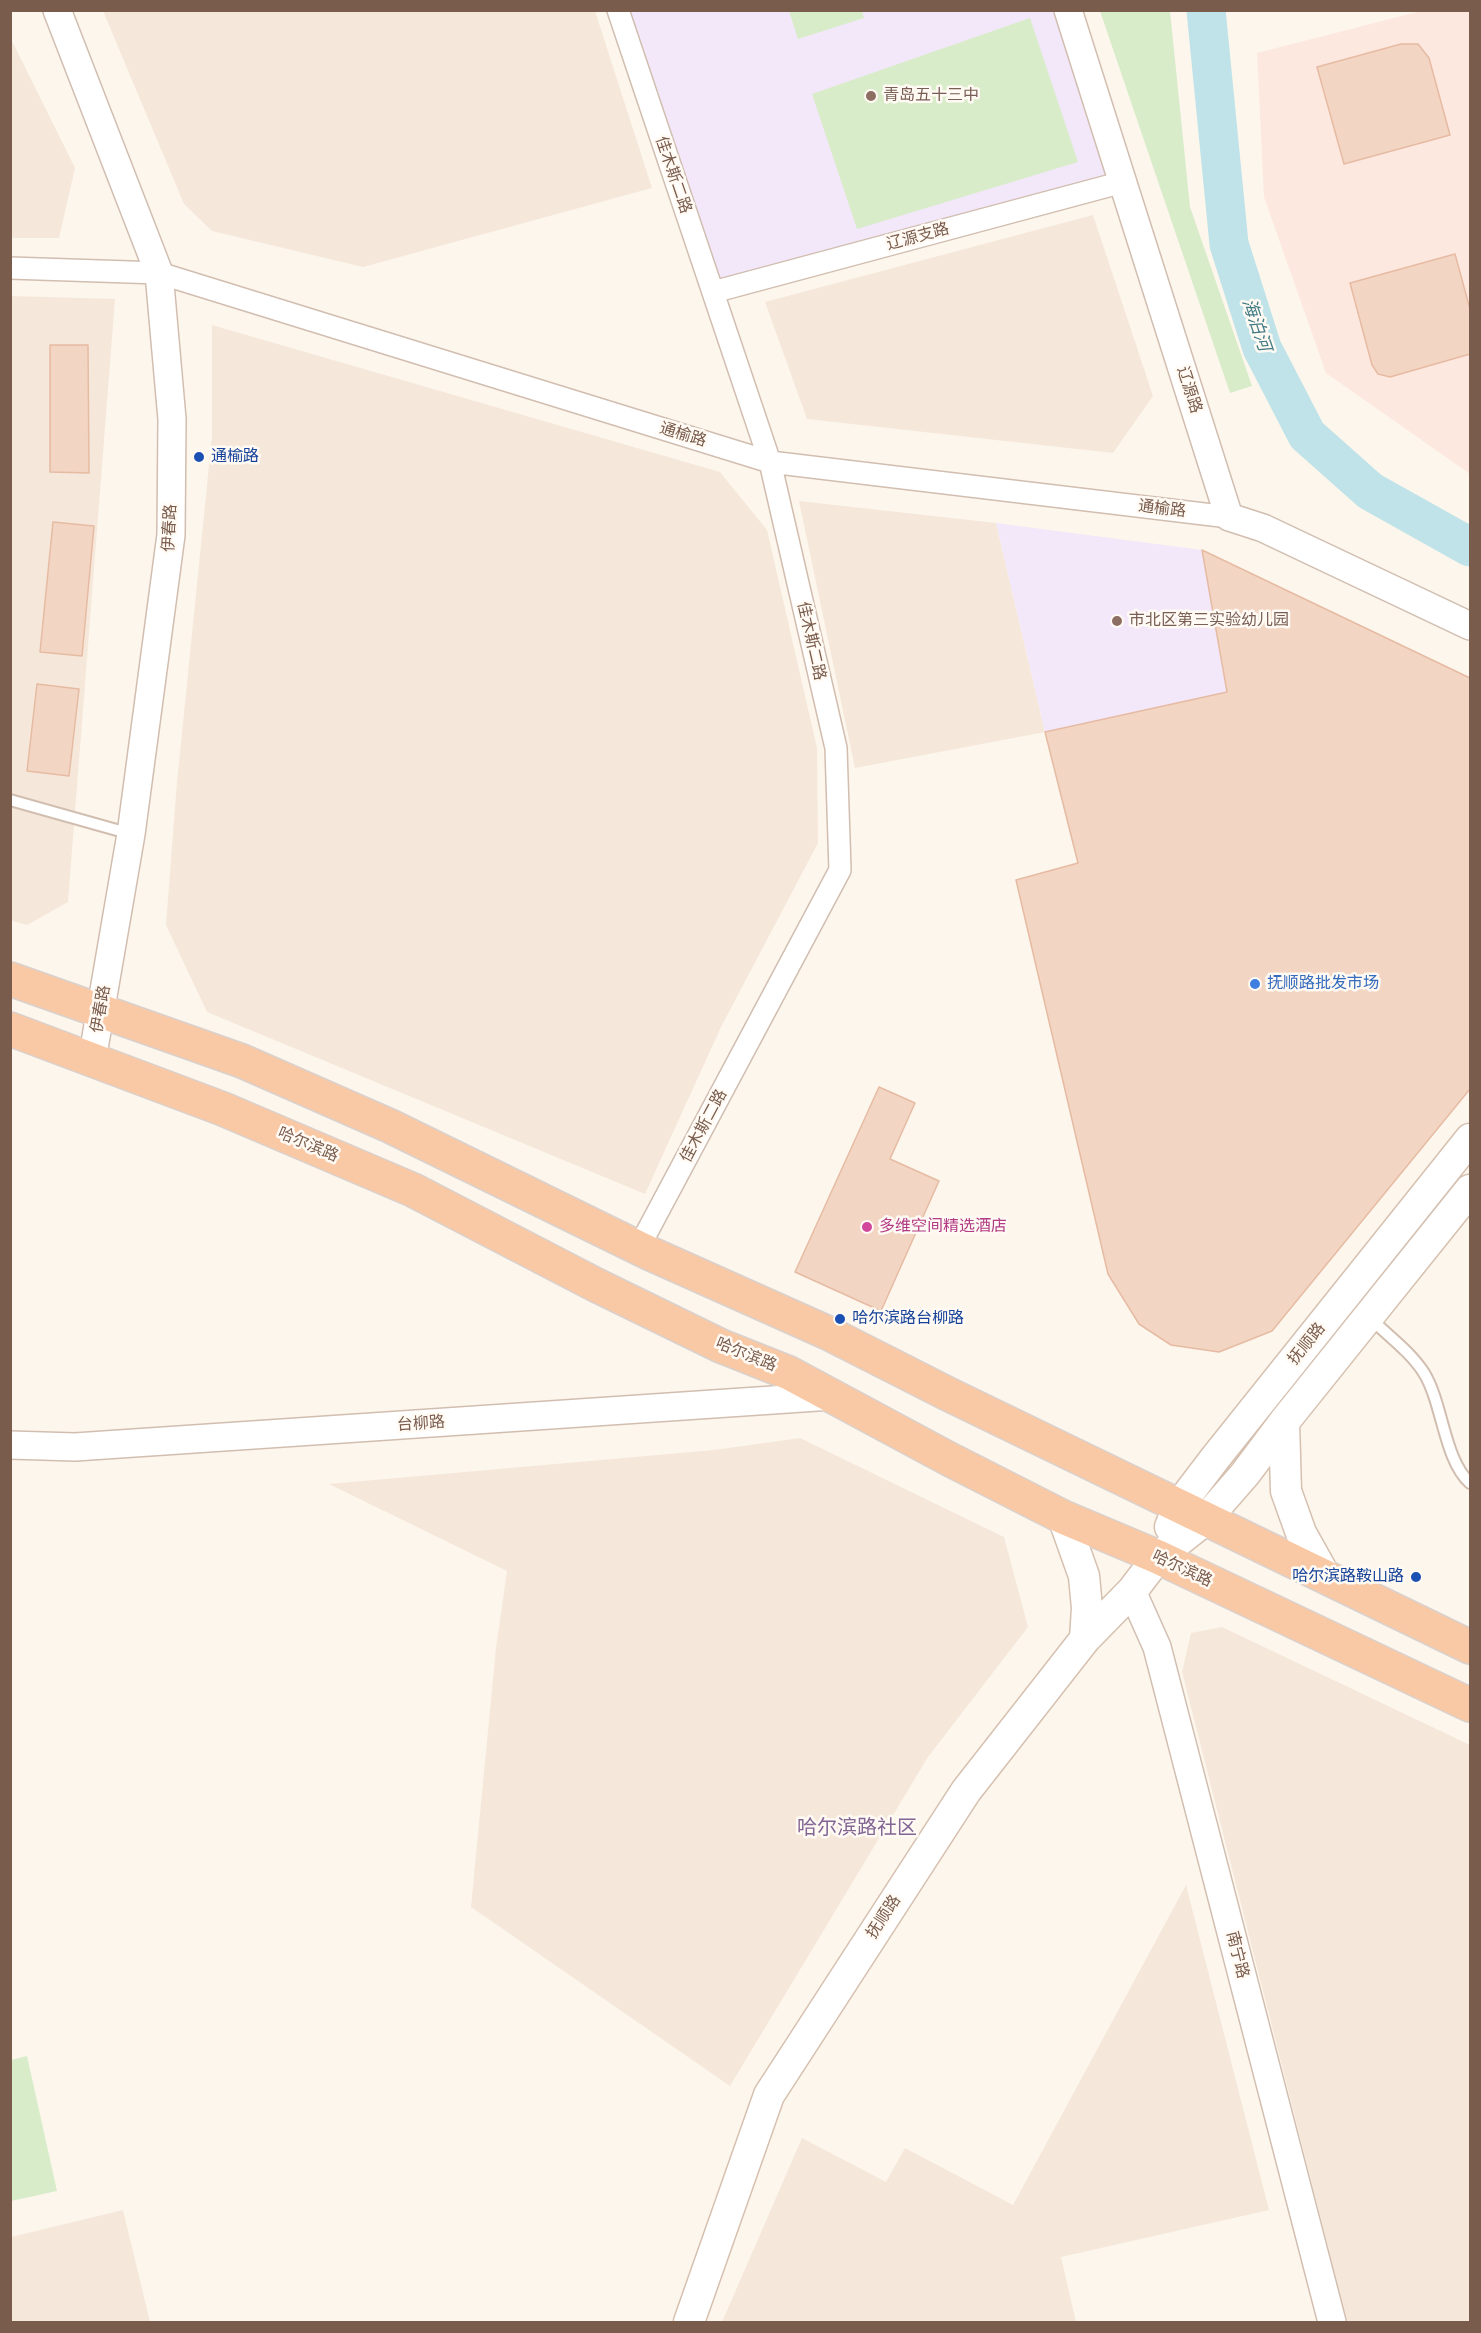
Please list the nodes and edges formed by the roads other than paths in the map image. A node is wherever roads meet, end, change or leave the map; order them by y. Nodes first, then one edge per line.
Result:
1 (57, 10) edge
2 (618, 10) edge
3 (1068, 10) edge
4 (1123, 182) junction
5 (10, 268) edge
6 (159, 273) junction
7 (712, 292) junction
8 (770, 462) junction
9 (1229, 517) junction
10 (1470, 626) edge
11 (10, 800) edge
12 (131, 834) junction
13 (10, 979) edge
14 (100, 1011) junction
15 (10, 1029) edge
16 (92, 1060) junction
17 (1470, 1139) edge
18 (1470, 1190) edge
19 (639, 1247) junction
20 (1368, 1317) junction
21 (832, 1396) junction
22 (1284, 1422) junction
23 (10, 1445) edge
24 (1470, 1483) edge
25 (1192, 1513) junction
26 (1063, 1516) junction
27 (1158, 1557) junction
28 (1325, 1576) junction
29 (1132, 1591) junction
30 (1085, 1639) junction
31 (1470, 1647) edge
32 (1470, 1705) edge
33 (689, 2322) edge
34 (1332, 2322) edge

1 - 6 street, 伊春路
2 - 7 street, 佳木斯二路
3 - 4 street, 辽源路
4 - 7 street, 辽源支路
4 - 9 street, 辽源路
5 - 6 street, 通榆路
6 - 8 street, 通榆路
6 - 12 street, 伊春路
7 - 8 street, 佳木斯二路
8 - 9 street, 通榆路
8 - 19 street, 佳木斯二路
9 - 10 street
11 - 12 lane
12 - 14 street, 伊春路
13 - 14 highway
14 - 16 street, 伊春路
14 - 19 highway
15 - 16 highway, 哈尔滨路
16 - 21 highway, 哈尔滨路
17 - 25 main road, 抚顺路
18 - 20 main road, 抚顺路
19 - 25 highway
20 - 22 main road, 抚顺路
20 - 24 lane
21 - 23 street, 台柳路
21 - 26 highway, 哈尔滨路
22 - 25 main road, 抚顺路
22 - 28 main road
25 - 27 main road, 抚顺路
25 - 28 highway
26 - 27 highway, 哈尔滨路
26 - 30 main road
27 - 29 main road, 抚顺路
27 - 32 highway, 哈尔滨路
28 - 31 highway
29 - 30 main road, 抚顺路
29 - 34 street, 南宁路
30 - 33 main road, 抚顺路

